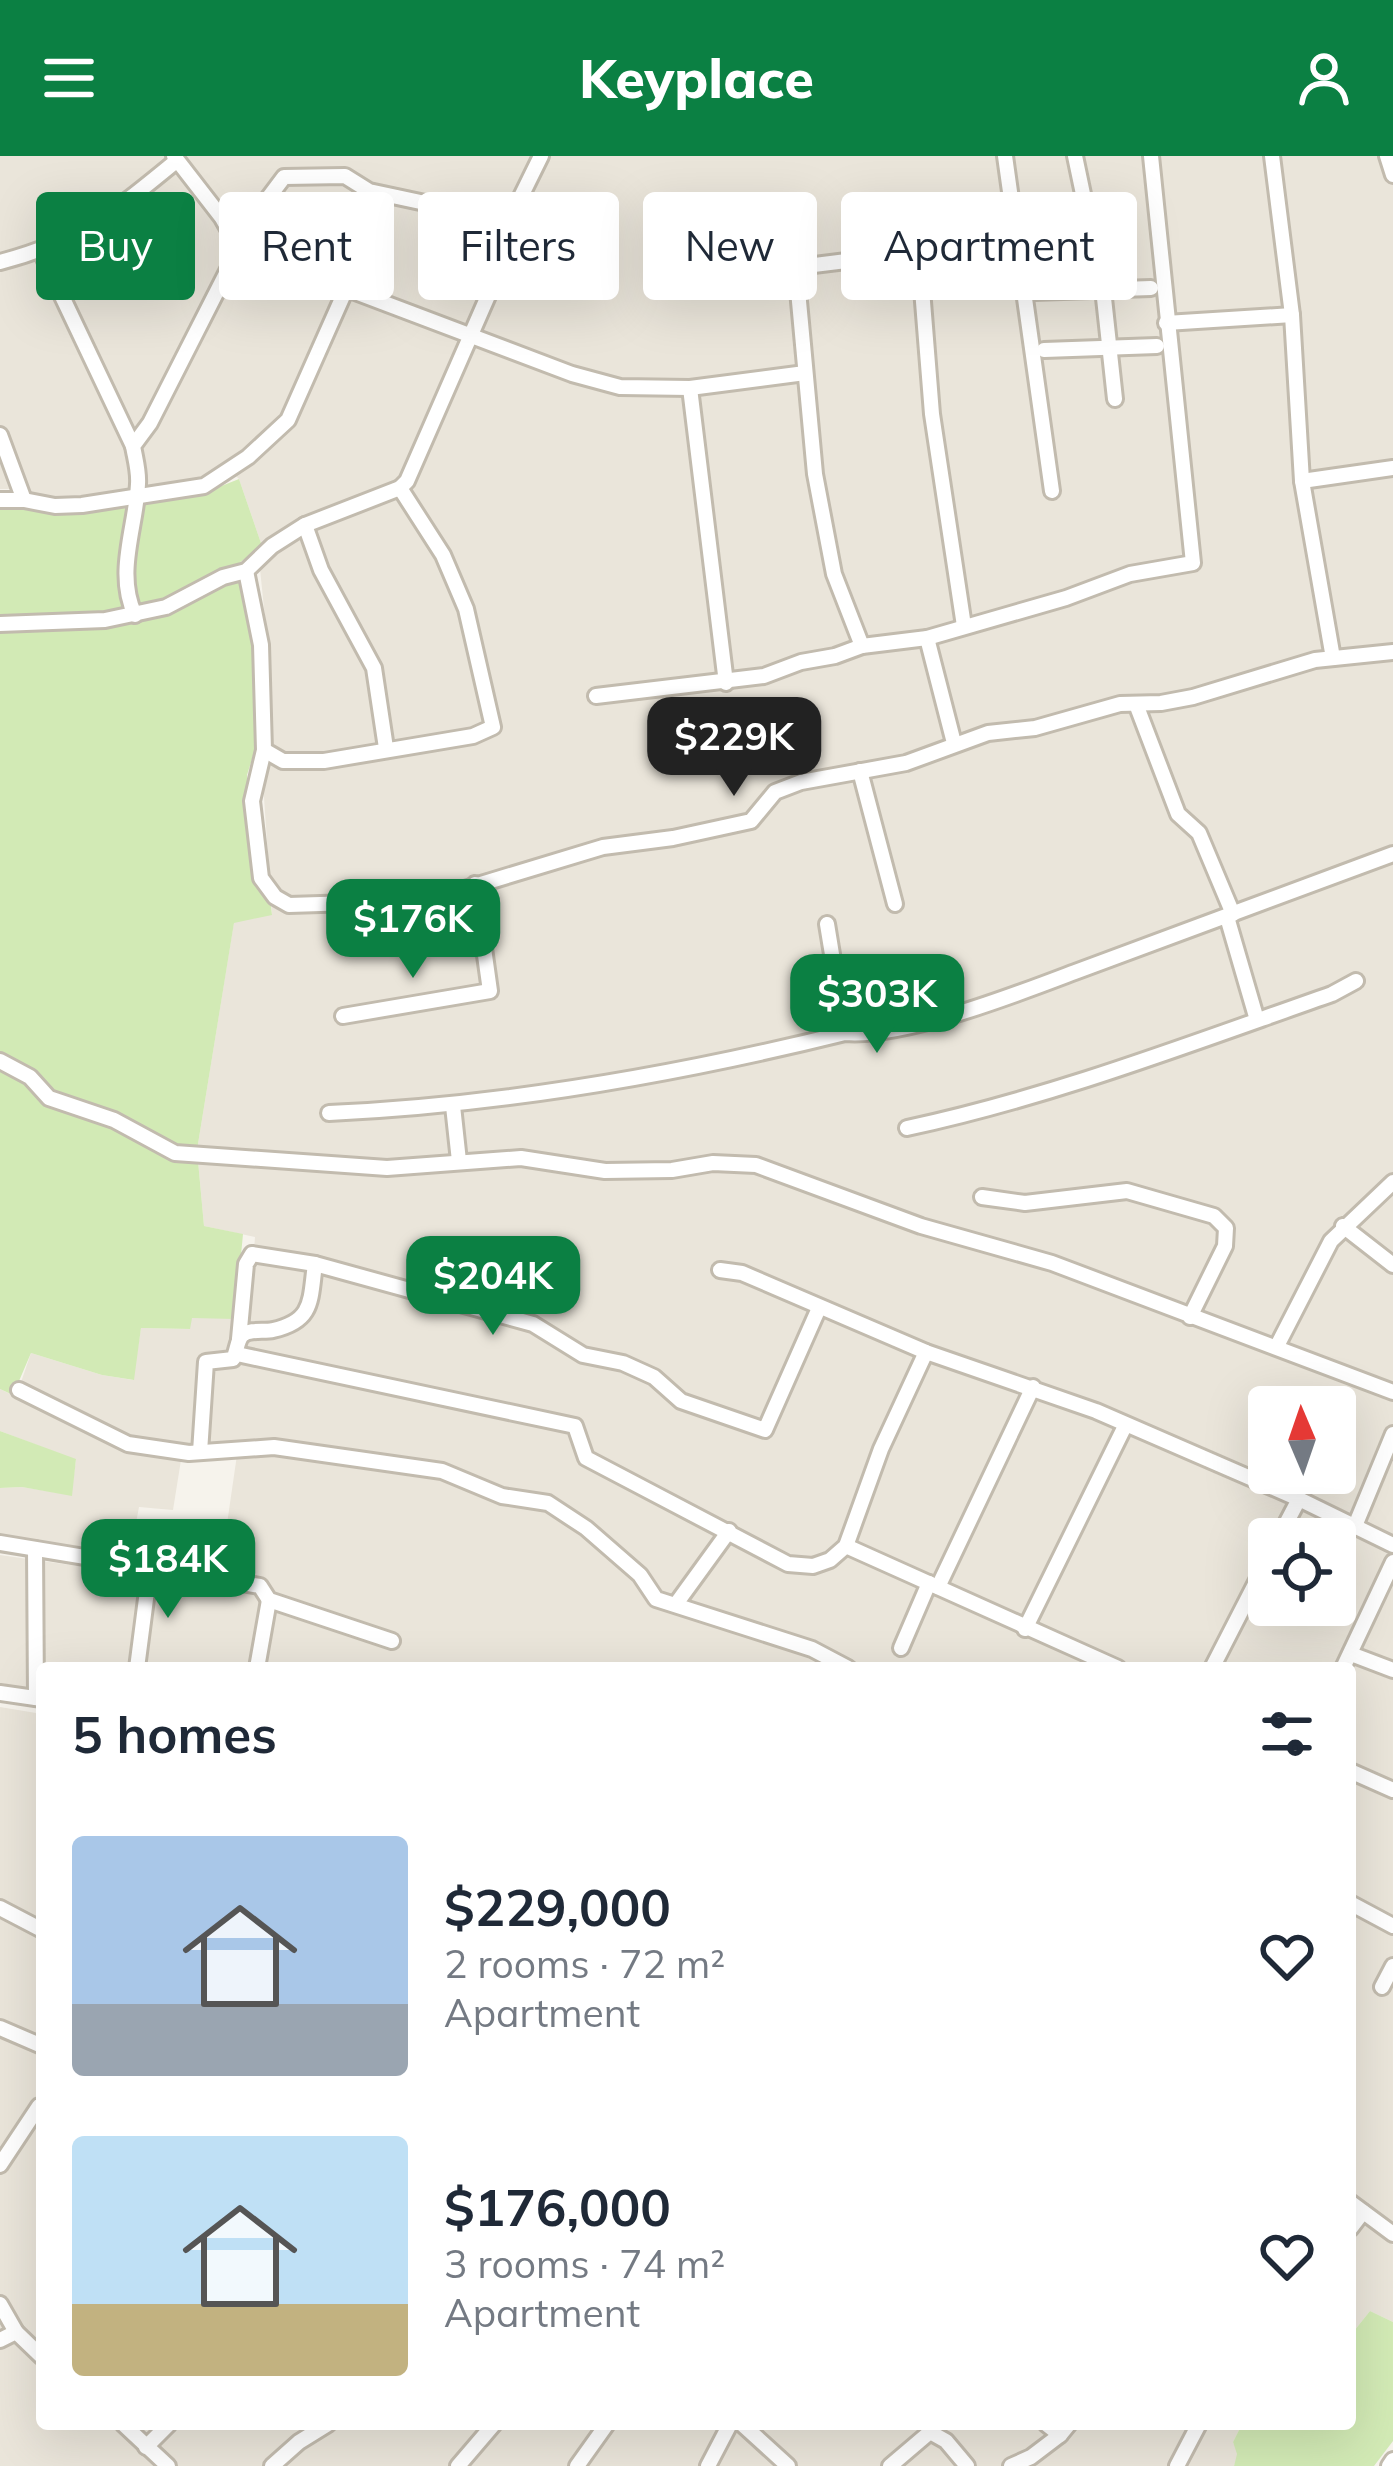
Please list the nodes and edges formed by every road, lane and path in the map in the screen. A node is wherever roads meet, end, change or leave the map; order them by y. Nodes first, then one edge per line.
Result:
1 (541, 156) edge
2 (1005, 156) edge
3 (1075, 156) edge
4 (1151, 156) edge
5 (1272, 156) edge
6 (1387, 156) edge
7 (174, 159) edge
8 (1393, 175) edge
9 (135, 192) edge
10 (274, 192) edge
11 (374, 192) edge
12 (523, 192) edge
13 (1011, 192) edge
14 (1083, 192) edge
15 (219, 214) edge
16 (36, 253) edge
17 (0, 262) edge
18 (219, 283) edge
19 (1151, 288) dead end
20 (1137, 289) edge
21 (63, 300) edge
22 (341, 300) edge
23 (382, 300) edge
24 (486, 300) edge
25 (799, 300) edge
26 (923, 300) edge
27 (1027, 300) edge
28 (1104, 300) edge
29 (1292, 315) junction
30 (1166, 323) junction
31 (471, 333) junction
32 (1157, 346) dead end
33 (1109, 347) junction
34 (1044, 350) dead end
35 (805, 373) junction
36 (690, 388) junction
37 (1115, 400) dead end
38 (0, 435) edge
39 (133, 446) junction
40 (1393, 468) edge
41 (1302, 482) junction
42 (400, 488) junction
43 (1052, 491) dead end
44 (137, 495) junction
45 (0, 500) edge
46 (25, 500) junction
47 (304, 525) junction
48 (246, 571) junction
49 (136, 615) junction
50 (0, 624) edge
51 (964, 626) junction
52 (927, 638) junction
53 (862, 646) junction
54 (1393, 652) edge
55 (1333, 658) junction
56 (726, 683) junction
57 (596, 696) dead end
58 (1136, 704) junction
59 (955, 743) junction
60 (386, 748) junction
61 (264, 751) junction
62 (860, 771) junction
63 (1393, 854) edge
64 (475, 884) junction
65 (895, 904) dead end
66 (1230, 915) junction
67 (827, 924) dead end
68 (1356, 982) dead end
69 (343, 1016) dead end
70 (1257, 1020) junction
71 (845, 1034) junction
72 (0, 1061) edge
73 (453, 1106) junction
74 (329, 1113) dead end
75 (907, 1128) dead end
76 (459, 1161) junction
77 (1393, 1182) edge
78 (982, 1197) dead end
79 (1343, 1226) junction
80 (315, 1264) junction
81 (1393, 1264) edge
82 (720, 1270) dead end
83 (819, 1307) junction
84 (1190, 1317) junction
85 (238, 1346) junction
86 (1276, 1346) junction
87 (926, 1352) junction
88 (1034, 1387) junction
89 (19, 1390) dead end
90 (1393, 1392) edge
91 (1125, 1426) junction
92 (1393, 1434) edge
93 (200, 1452) junction
94 (1299, 1498) junction
95 (1289, 1518) edge
96 (1339, 1518) edge
97 (1356, 1524) edge
98 (1356, 1526) edge
99 (728, 1531) junction
100 (0, 1543) edge
101 (1393, 1545) edge
102 (846, 1546) junction
103 (35, 1549) junction
104 (1393, 1562) edge
105 (150, 1568) junction
106 (934, 1585) junction
107 (1248, 1598) edge
108 (269, 1600) junction
109 (676, 1604) junction
110 (1025, 1629) junction
111 (392, 1641) dead end
112 (901, 1648) dead end
113 (1086, 1661) edge
114 (1347, 1661) edge
115 (38, 1662) edge
116 (138, 1662) edge
117 (257, 1662) edge
118 (837, 1662) edge
119 (1215, 1662) edge
120 (1356, 1663) edge
121 (1393, 1670) edge
122 (0, 1693) edge
123 (36, 1699) edge
124 (1356, 1774) edge
125 (1393, 1790) edge
126 (1356, 1906) edge
127 (0, 1908) edge
128 (1393, 1926) edge
129 (36, 1927) edge
130 (1393, 1966) edge
131 (1382, 1987) dead end
132 (0, 2028) edge
133 (36, 2043) edge
134 (36, 2114) edge
135 (0, 2165) edge
136 (1357, 2207) edge
137 (1391, 2228) edge
138 (0, 2303) edge
139 (16, 2332) junction
140 (0, 2340) edge
141 (36, 2351) edge
142 (129, 2430) edge
143 (163, 2430) edge
144 (318, 2430) edge
145 (489, 2430) edge
146 (603, 2430) edge
147 (726, 2430) edge
148 (749, 2430) edge
149 (1064, 2430) edge
150 (1195, 2430) edge
151 (146, 2447) junction
152 (168, 2466) edge
153 (272, 2466) edge
154 (458, 2466) edge
155 (577, 2466) edge
156 (708, 2466) edge
157 (788, 2466) edge
158 (890, 2466) edge
159 (967, 2466) edge
160 (1011, 2466) edge
161 (1178, 2466) edge

1 - 12 street
2 - 13 street
3 - 14 street
4 - 30 street
5 - 29 street
6 - 8 street
7 - 9 street
7 - 15 street
10 - 11 street
16 - 17 street
18 - 39 street
19 - 20 street
21 - 39 street
22 - 44 street
23 - 31 street
24 - 31 street
25 - 35 street
26 - 51 street
27 - 43 street
28 - 33 street
29 - 30 street
29 - 41 street
30 - 51 street
31 - 36 street
31 - 42 street
32 - 33 street
33 - 34 street
33 - 37 street
35 - 36 street
35 - 53 street
36 - 56 street
38 - 46 street
39 - 44 street
40 - 41 street
41 - 55 street
42 - 47 street
42 - 60 street
44 - 46 street
44 - 49 street
45 - 46 street
47 - 48 street
47 - 60 street
48 - 49 street
48 - 61 street
49 - 50 street
51 - 52 street
52 - 53 street
52 - 59 street
53 - 56 street
54 - 55 street
55 - 58 street
56 - 57 street
58 - 59 street
58 - 66 street
59 - 62 street
60 - 61 street
61 - 64 street
62 - 64 street
62 - 65 street
63 - 66 street
64 - 69 street
66 - 70 street
66 - 71 street
67 - 71 street
68 - 70 street
70 - 75 street
71 - 73 street
72 - 76 street
73 - 74 street
73 - 76 street
76 - 84 street
77 - 79 street
78 - 84 street
79 - 81 street
79 - 86 street
80 - 83 street
80 - 85 street
80 - 85 street
82 - 83 street
83 - 87 street
84 - 86 street
85 - 93 street
85 - 99 street
86 - 90 street
87 - 88 street
87 - 102 street
88 - 91 street
88 - 106 street
89 - 93 street
91 - 94 street
91 - 110 street
92 - 97 street
93 - 109 street
94 - 95 street
94 - 96 street
98 - 101 street
99 - 102 street
99 - 109 street
100 - 103 street
102 - 106 street
103 - 105 street
103 - 115 street
104 - 114 street
105 - 108 street
105 - 116 street
106 - 110 street
106 - 112 street
107 - 119 street
108 - 111 street
108 - 117 street
109 - 118 street
110 - 113 street
120 - 121 street
122 - 123 street
124 - 125 street
126 - 128 street
127 - 129 street
130 - 131 street
132 - 133 street
134 - 135 street
136 - 137 street
138 - 139 street
139 - 140 street
139 - 141 street
142 - 151 street
143 - 151 street
144 - 153 street
145 - 154 street
146 - 155 street
147 - 156 street
148 - 157 street
149 - 160 street
150 - 161 street
151 - 152 street
158 - 159 street

